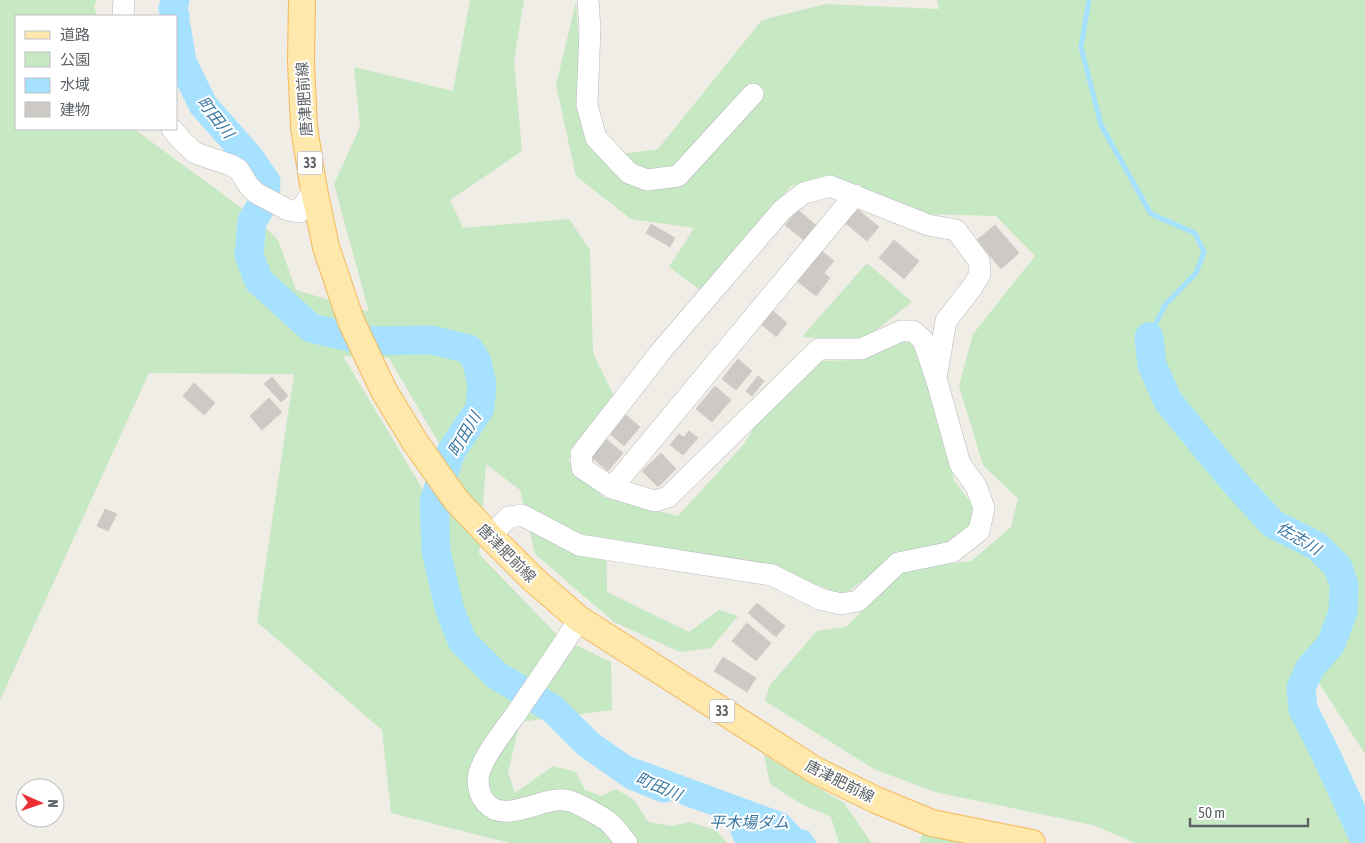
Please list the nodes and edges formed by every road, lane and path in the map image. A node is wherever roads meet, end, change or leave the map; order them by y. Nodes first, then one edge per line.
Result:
1 (124, 0) edge
2 (302, 0) edge
3 (588, 0) edge
4 (123, 15) edge
5 (753, 94) dead end
6 (173, 130) edge
7 (314, 190) junction
8 (855, 195) junction
9 (936, 378) junction
10 (612, 488) junction
11 (490, 536) junction
12 (573, 629) junction
13 (627, 843) edge
14 (1032, 843) edge

1 - 4 street
2 - 7 main road, 唐津肥前線 / 33
3 - 5 street
6 - 7 street
7 - 11 main road, 唐津肥前線 / 33
8 - 9 street
8 - 10 street
8 - 10 street
9 - 10 street
9 - 11 street
11 - 12 main road, 唐津肥前線 / 33
12 - 13 street
12 - 14 main road, 唐津肥前線 / 33

